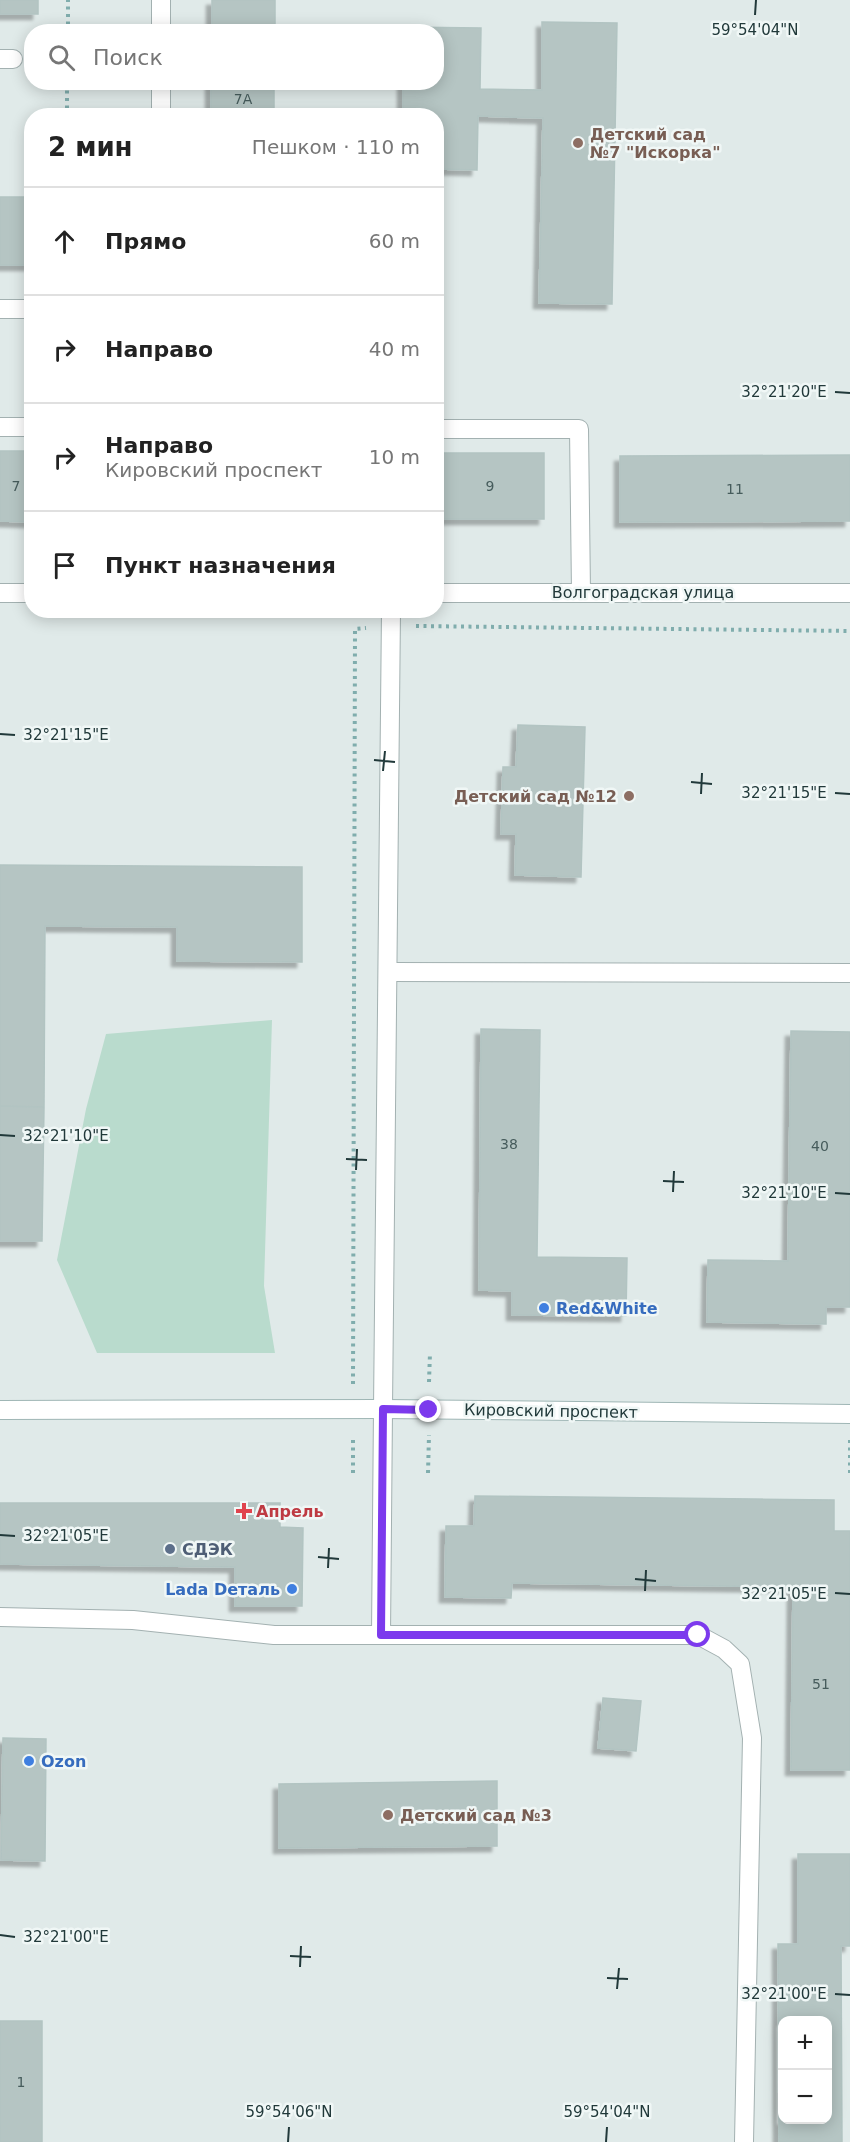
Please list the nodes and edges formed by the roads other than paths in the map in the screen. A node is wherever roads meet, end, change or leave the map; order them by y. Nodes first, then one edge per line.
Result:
1 (161, 0) edge
2 (161, 24) edge
3 (161, 90) edge
4 (161, 108) edge
5 (0, 309) edge
6 (24, 309) edge
7 (0, 427) edge
8 (24, 427) edge
9 (444, 429) edge
10 (580, 592) junction
11 (0, 593) edge
12 (24, 593) edge
13 (444, 593) edge
14 (850, 593) edge
15 (391, 618) edge
16 (388, 972) junction
17 (850, 973) edge
18 (383, 1409) junction
19 (0, 1410) edge
20 (850, 1414) edge
21 (0, 1617) edge
22 (381, 1635) junction
23 (744, 2142) edge

1 - 2 street
3 - 4 street
5 - 6 street
7 - 8 street
9 - 10 street
10 - 13 street, Волгоградская улица
10 - 14 street, Волгоградская улица
11 - 12 street
15 - 16 street
16 - 17 street
16 - 18 street
18 - 19 street, Кировский проспект
18 - 20 street, Кировский проспект
18 - 22 street
21 - 22 street
22 - 23 street

